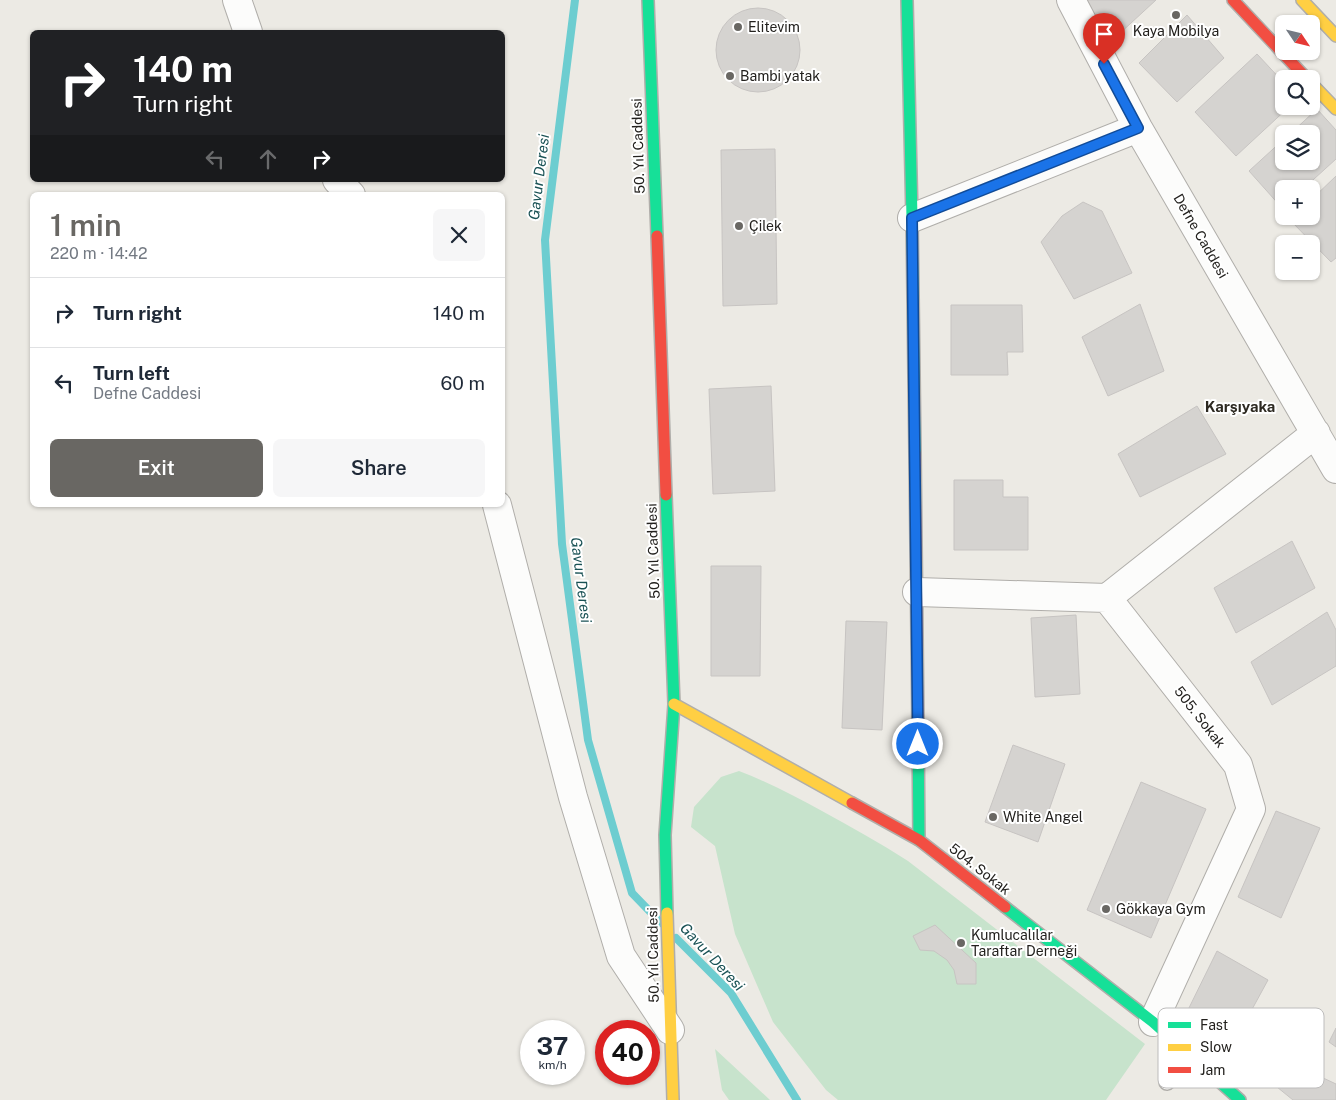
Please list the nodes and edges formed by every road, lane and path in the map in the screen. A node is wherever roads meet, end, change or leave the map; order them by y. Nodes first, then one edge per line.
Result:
1 (236, 0) edge
2 (648, 0) edge
3 (907, 0) edge
4 (1071, 0) edge
5 (1233, 0) edge
6 (1302, 0) edge
7 (247, 30) edge
8 (1336, 36) edge
9 (1299, 70) edge
10 (1320, 92) edge
11 (1336, 109) edge
12 (1138, 128) junction
13 (339, 182) edge
14 (348, 192) edge
15 (912, 218) junction
16 (1316, 433) junction
17 (1336, 469) edge
18 (498, 507) edge
19 (917, 592) junction
20 (1107, 598) junction
21 (674, 704) junction
22 (918, 840) junction
23 (1159, 1008) edge
24 (1158, 1011) edge
25 (1153, 1022) junction
26 (1158, 1027) edge
27 (670, 1030) junction
28 (1224, 1088) edge
29 (1234, 1098) edge
30 (673, 1100) edge

1 - 7 street
2 - 21 main road, 50. Yıl Caddesi
3 - 15 main road
4 - 12 street, Defne Caddesi
5 - 9 main road
6 - 8 main road
10 - 11 main road
12 - 15 street
12 - 16 street, Defne Caddesi
13 - 14 street
15 - 19 main road
16 - 17 street, Defne Caddesi
16 - 20 street
18 - 27 street
19 - 20 street
19 - 22 main road
20 - 23 street, 505. Sokak
21 - 22 main road, 504. Sokak
21 - 27 main road, 50. Yıl Caddesi
22 - 25 main road, 504. Sokak
24 - 25 street, 505. Sokak
25 - 26 main road, 504. Sokak
27 - 30 main road, 50. Yıl Caddesi
28 - 29 main road, 504. Sokak

